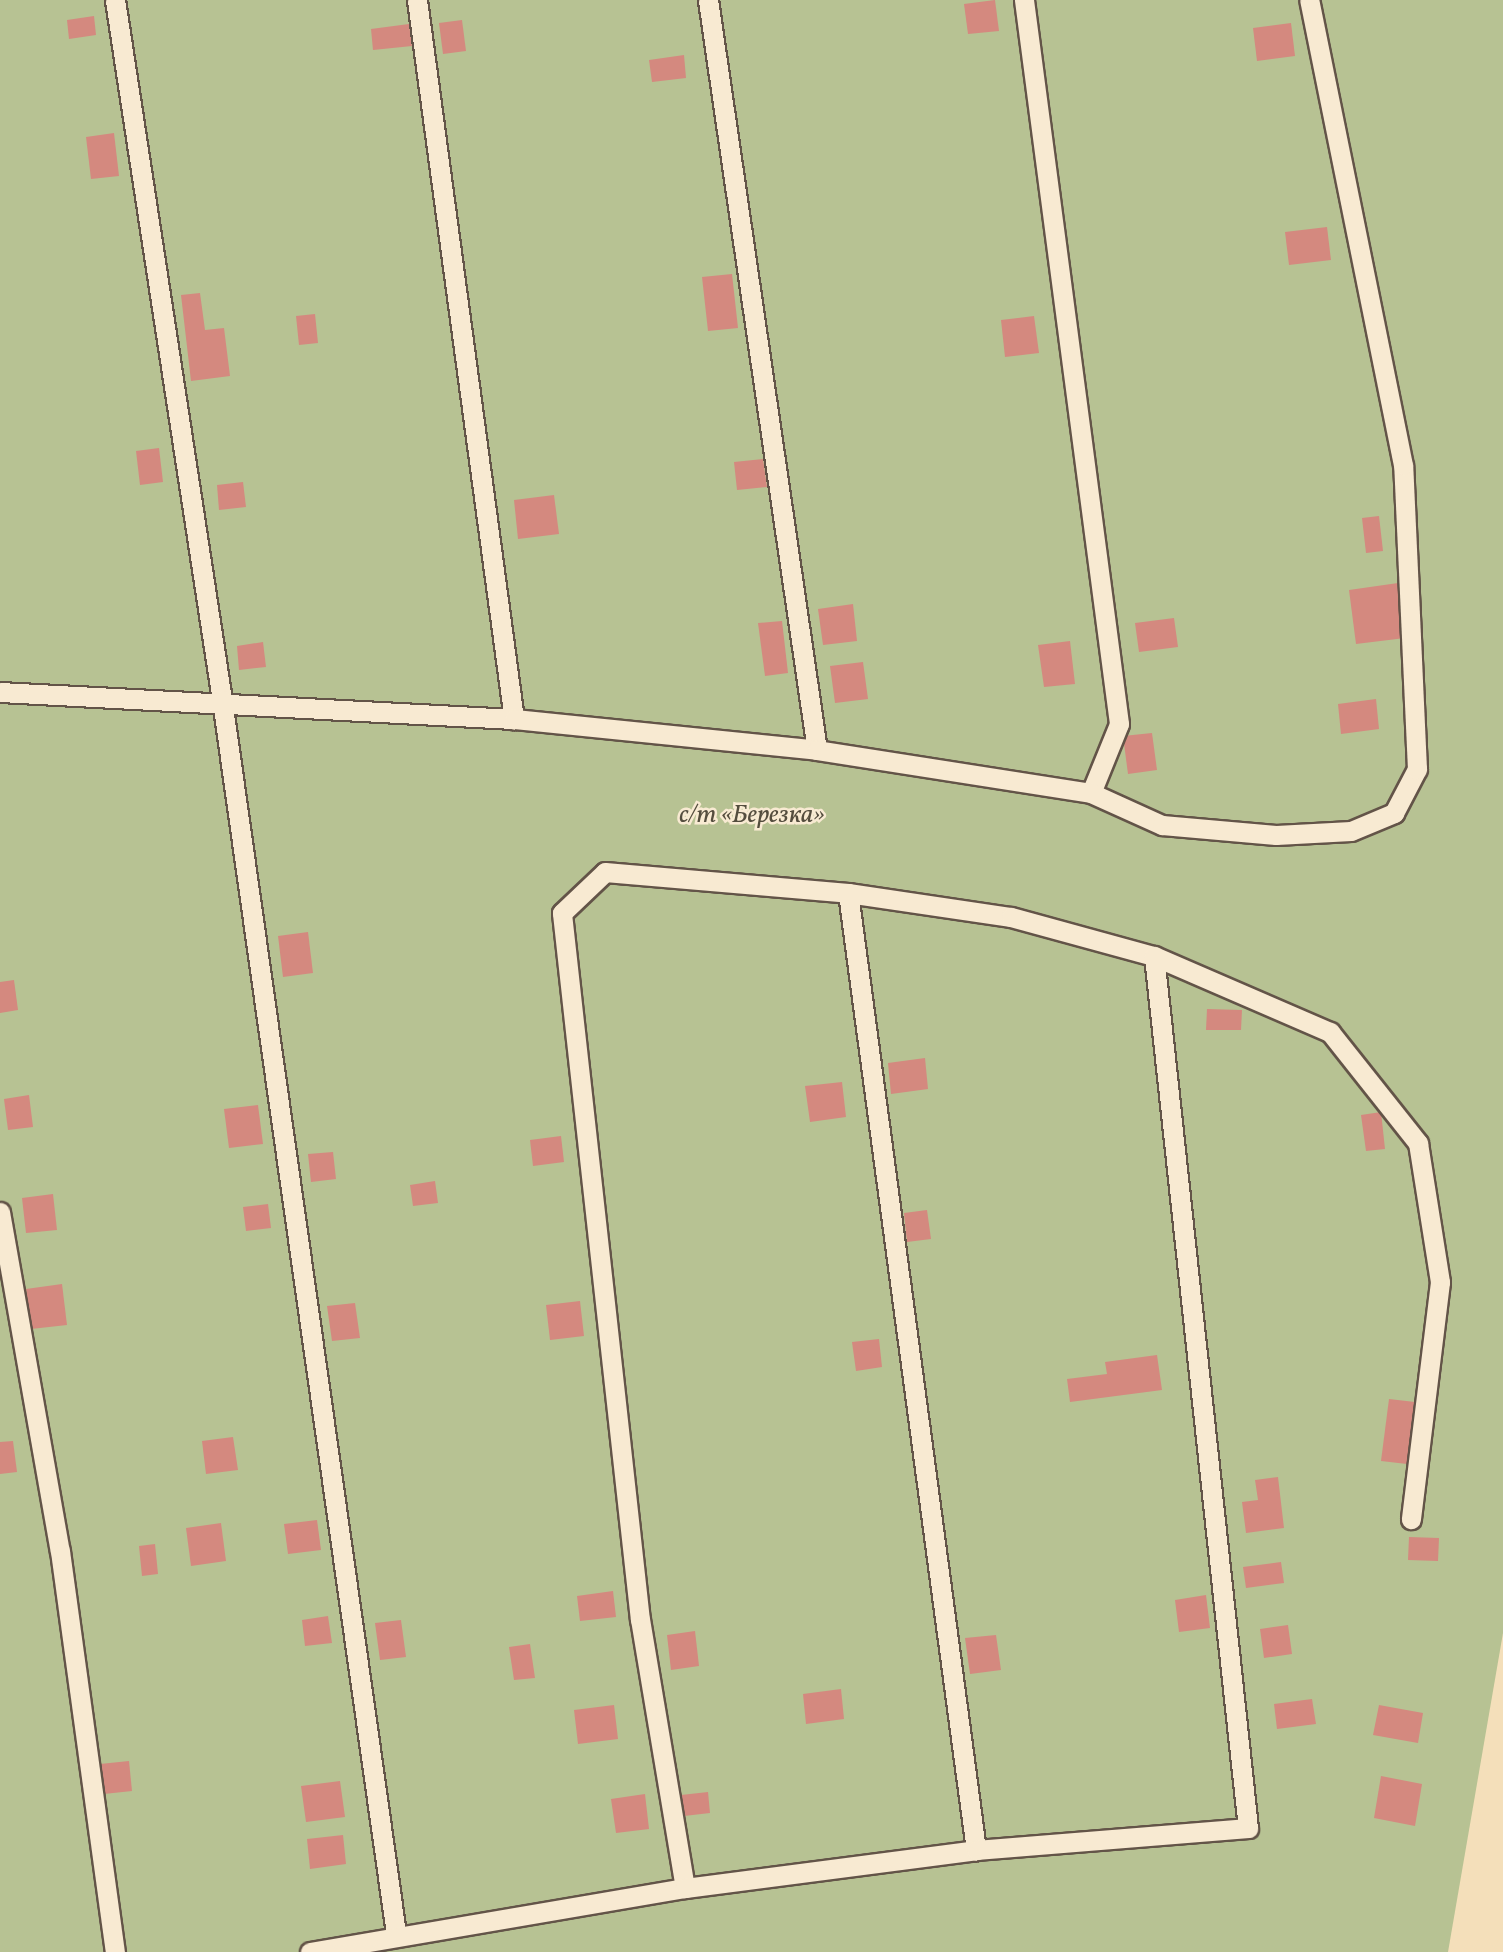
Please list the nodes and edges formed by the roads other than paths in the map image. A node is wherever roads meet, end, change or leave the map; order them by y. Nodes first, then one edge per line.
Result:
1 (115, 0) edge
2 (417, 0) edge
3 (708, 0) edge
4 (1024, 0) edge
5 (1309, 0) edge
6 (0, 692) edge
7 (222, 700) junction
8 (514, 719) junction
9 (817, 750) junction
10 (1091, 793) junction
11 (848, 893) junction
12 (1154, 956) junction
13 (0, 1212) edge
14 (1410, 1519) dead end
15 (976, 1850) junction
16 (685, 1888) junction
17 (396, 1933) junction
18 (115, 1952) edge
19 (310, 1952) edge

1 - 7 lane
2 - 8 lane
3 - 9 lane
4 - 10 lane
5 - 10 lane
6 - 7 lane
7 - 8 lane
7 - 17 lane
8 - 9 lane
9 - 10 lane
11 - 12 lane
11 - 15 lane
11 - 16 lane
12 - 14 lane
12 - 15 lane
13 - 18 lane
15 - 16 lane
16 - 17 lane
17 - 19 lane

